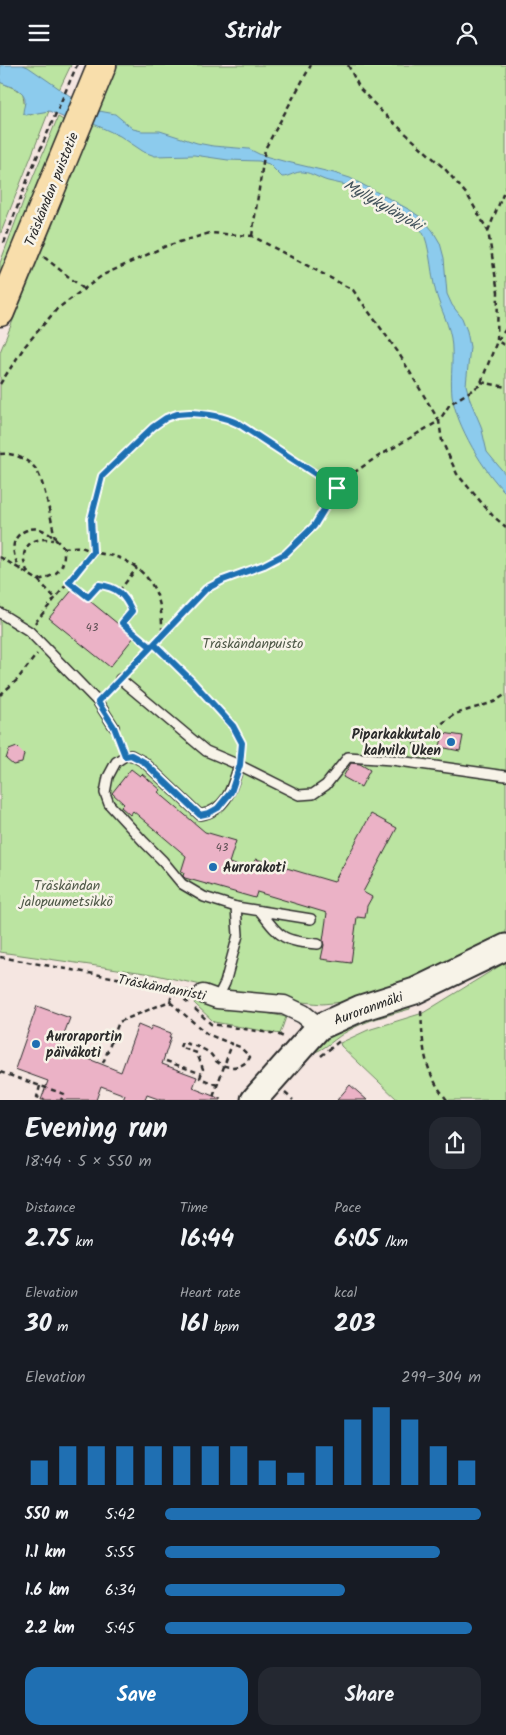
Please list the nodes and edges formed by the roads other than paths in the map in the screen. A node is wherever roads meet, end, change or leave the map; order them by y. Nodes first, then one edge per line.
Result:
1 (87, 72) edge
2 (0, 312) edge
3 (0, 613) edge
4 (120, 679) road end
5 (114, 727) dead end
6 (240, 765) junction
7 (506, 776) edge
8 (236, 907) junction
9 (260, 911) junction
10 (310, 919) dead end
11 (318, 944) dead end
12 (506, 947) edge
13 (210, 996) joint
14 (318, 1027) junction
15 (254, 1100) edge

1 - 2 main road, Träskändan puistotie
3 - 5 lane
4 - 6 lane
6 - 7 lane
6 - 8 lane
8 - 9 lane
8 - 13 lane
9 - 10 lane
9 - 11 lane
12 - 14 main road, Auroranmäki
13 - 14 street, Träskändanristi
14 - 15 main road, Auroranmäki

